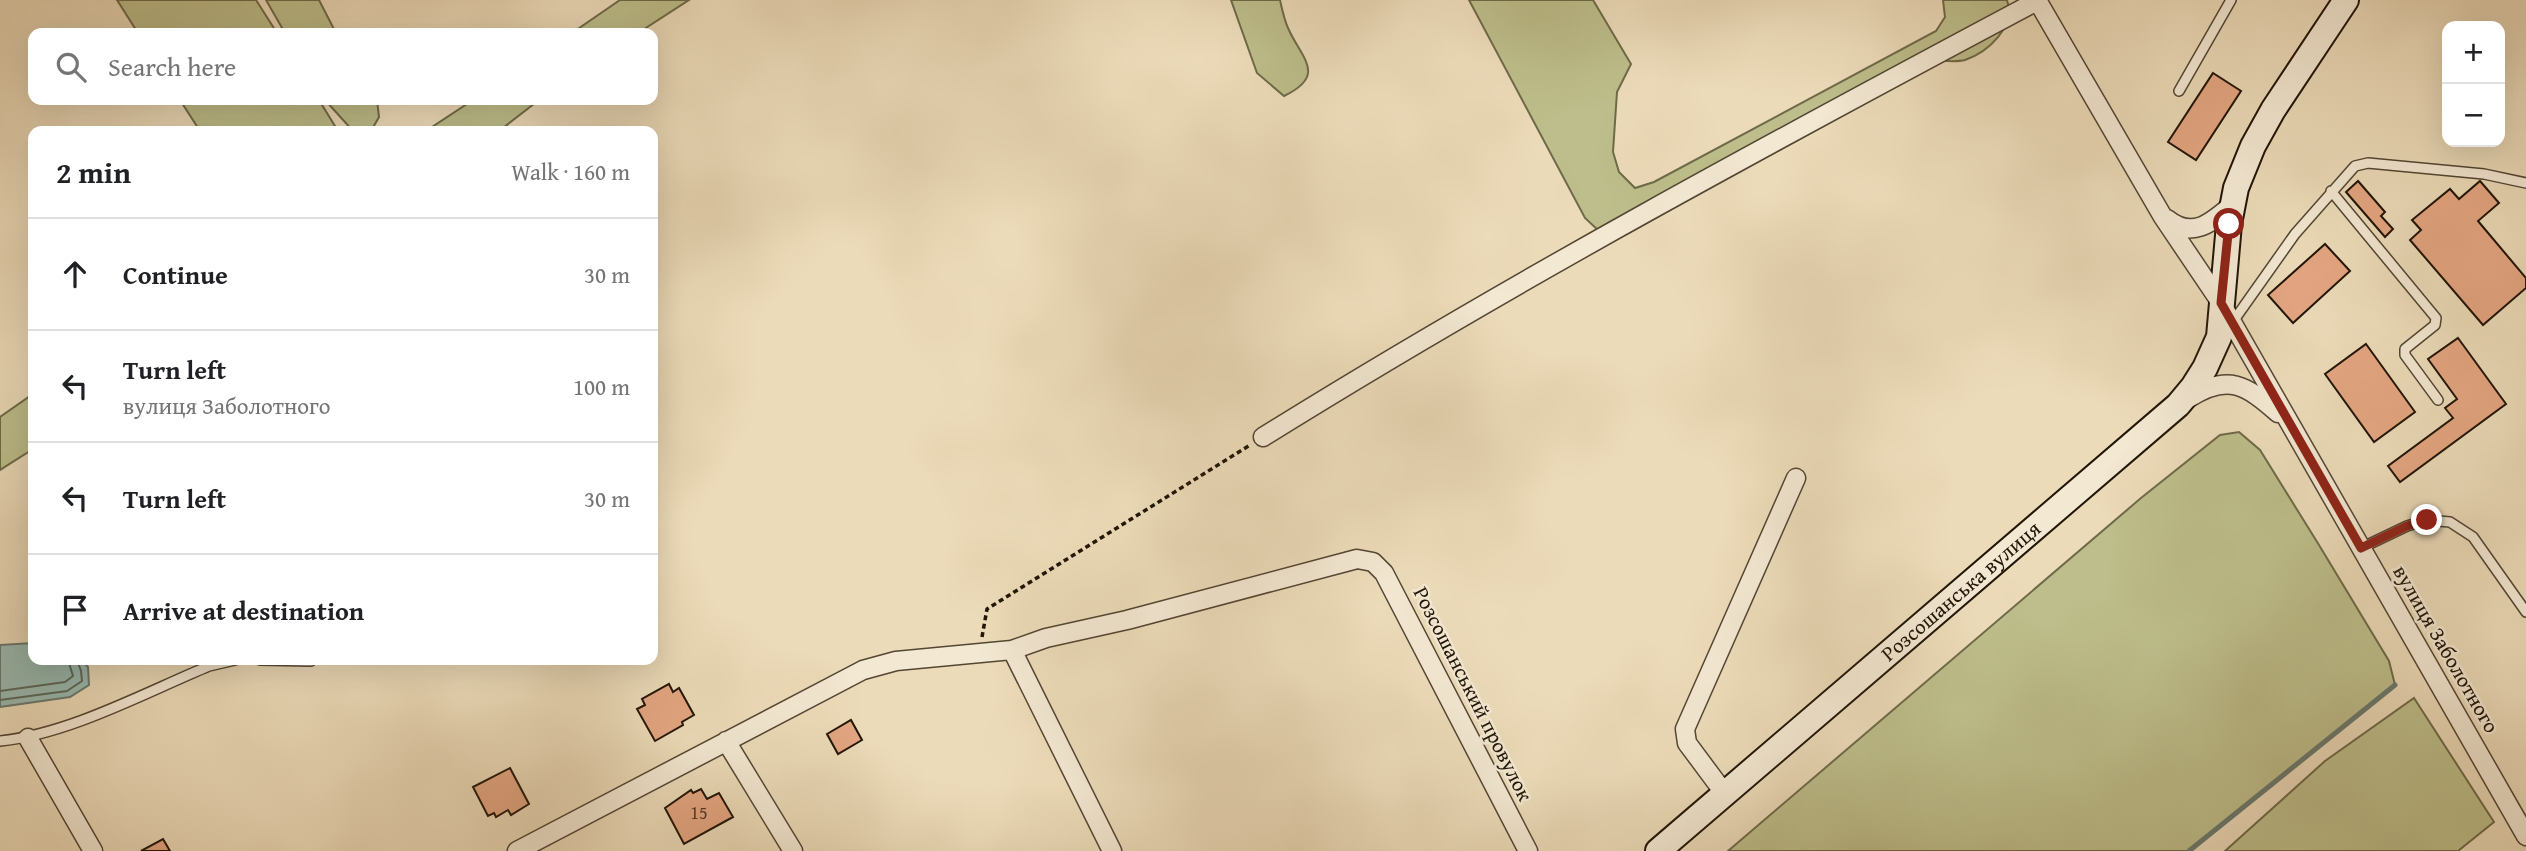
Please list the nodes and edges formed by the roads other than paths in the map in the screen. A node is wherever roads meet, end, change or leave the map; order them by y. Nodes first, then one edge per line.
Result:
1 (2231, 0) edge
2 (2346, 0) edge
3 (2037, 1) edge
4 (2179, 91) dead end
5 (2526, 183) edge
6 (2331, 191) junction
7 (2233, 204) junction
8 (2164, 216) junction
9 (2224, 321) junction
10 (2438, 400) dead end
11 (2178, 405) junction
12 (2289, 422) junction
13 (1263, 437) road end
14 (1796, 478) dead end
15 (2361, 548) junction
16 (2526, 612) edge
17 (1012, 650) junction
18 (213, 665) edge
19 (28, 738) junction
20 (0, 741) edge
21 (726, 741) junction
22 (1725, 794) junction
23 (2526, 836) edge
24 (93, 851) edge
25 (517, 851) edge
26 (793, 851) edge
27 (1112, 851) edge
28 (1528, 851) edge
29 (1658, 851) edge

1 - 4 lane
2 - 7 street, Розсошанська вулиця
3 - 8 street, вулиця Заболотного
3 - 13 street
5 - 6 lane
6 - 9 lane
6 - 10 lane
7 - 8 street
7 - 9 street, Розсошанська вулиця
8 - 9 street, вулиця Заболотного
9 - 11 street, Розсошанська вулиця
9 - 12 street, вулиця Заболотного
11 - 12 street
11 - 22 street, Розсошанська вулиця
12 - 15 street, вулиця Заболотного
14 - 22 street
15 - 16 lane
15 - 23 street, вулиця Заболотного
17 - 21 street
17 - 27 street
17 - 28 street, Розсошанський провулок
18 - 19 lane
19 - 20 lane
19 - 24 street
21 - 25 street
21 - 26 street
22 - 29 street, Розсошанська вулиця

